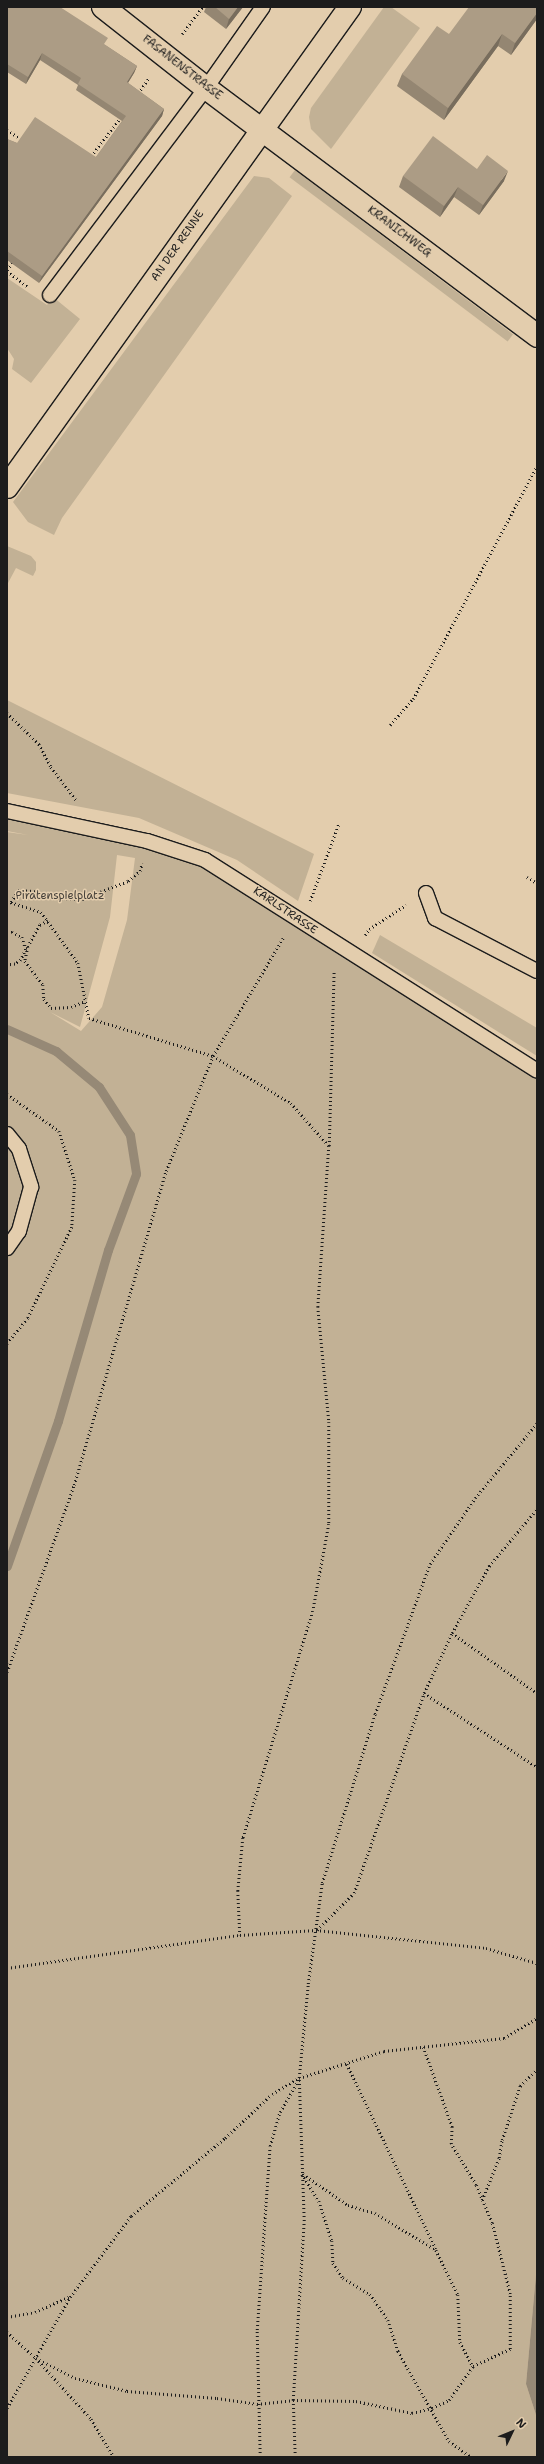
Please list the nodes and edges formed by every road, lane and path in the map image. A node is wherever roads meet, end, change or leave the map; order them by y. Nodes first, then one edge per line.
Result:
1 (103, 7) edge
2 (202, 7) edge
3 (263, 7) edge
4 (350, 7) edge
5 (166, 56) junction
6 (206, 88) junction
7 (133, 100) edge
8 (124, 112) edge
9 (262, 129) junction
10 (7, 130) edge
11 (26, 142) edge
12 (87, 162) edge
13 (16, 257) edge
14 (7, 270) edge
15 (50, 295) dead end
16 (537, 336) edge
17 (537, 466) edge
18 (7, 487) edge
19 (7, 713) edge
20 (390, 725) dead end
21 (7, 811) edge
22 (339, 823) dead end
23 (99, 831) junction
24 (147, 841) junction
25 (527, 877) dead end
26 (537, 883) edge
27 (426, 893) joint
28 (7, 901) edge
29 (11, 902) junction
30 (48, 921) junction
31 (299, 921) junction
32 (7, 932) edge
33 (335, 945) junction
34 (27, 948) junction
35 (353, 956) junction
36 (7, 965) edge
37 (537, 971) edge
38 (85, 1001) junction
39 (213, 1056) junction
40 (537, 1071) edge
41 (7, 1134) edge
42 (329, 1146) junction
43 (7, 1248) edge
44 (537, 1423) edge
45 (537, 1509) edge
46 (452, 1633) junction
47 (7, 1672) edge
48 (424, 1693) junction
49 (537, 1693) edge
50 (537, 1766) edge
51 (316, 1930) junction
52 (240, 1935) junction
53 (537, 1964) edge
54 (7, 1968) edge
55 (537, 2018) edge
56 (423, 2047) junction
57 (347, 2064) junction
58 (537, 2069) edge
59 (299, 2078) junction
60 (301, 2172) junction
61 (482, 2200) junction
62 (436, 2250) junction
63 (70, 2297) junction
64 (7, 2317) edge
65 (7, 2332) edge
66 (36, 2358) junction
67 (473, 2366) junction
68 (293, 2400) junction
69 (257, 2404) junction
70 (7, 2408) edge
71 (432, 2408) junction
72 (114, 2457) edge
73 (260, 2457) edge
74 (295, 2457) edge
75 (471, 2457) edge

1 - 5 street, FASANENSTRASSE
2 - 5 path
3 - 6 lane
4 - 9 street, AN DER RENNE
5 - 6 street, FASANENSTRASSE
5 - 7 path
6 - 9 street, FASANENSTRASSE
6 - 15 lane
8 - 12 path
9 - 16 street, KRANICHWEG
9 - 18 street, AN DER RENNE
10 - 11 path
13 - 14 path
17 - 20 path
19 - 23 path
21 - 23 lane, KARLSTRASSE
22 - 31 path
23 - 24 lane, KARLSTRASSE
24 - 29 path
24 - 31 lane, KARLSTRASSE
25 - 26 path
27 - 35 path
27 - 37 lane
28 - 29 path
29 - 30 path
30 - 34 path
30 - 38 path
31 - 33 lane, KARLSTRASSE
31 - 39 path
32 - 34 path
33 - 35 lane, KARLSTRASSE
33 - 42 path
34 - 36 path
34 - 38 path
35 - 40 lane, KARLSTRASSE
38 - 39 path
39 - 42 path
39 - 47 path
41 - 43 lane
42 - 52 path
44 - 51 path
45 - 46 path
46 - 48 path
46 - 49 path
48 - 50 path
48 - 51 path
51 - 52 path
51 - 53 path
51 - 59 path
52 - 54 path
55 - 56 path
56 - 57 path
56 - 61 path
57 - 59 path
57 - 62 path
58 - 61 path
59 - 60 path
59 - 63 path
59 - 69 path
60 - 62 path
60 - 68 path
60 - 71 path
61 - 67 path
62 - 67 path
63 - 64 path
63 - 66 path
65 - 66 path
66 - 69 path
66 - 70 path
66 - 72 path
67 - 71 path
68 - 69 path
68 - 71 path
68 - 74 path
69 - 73 path
71 - 75 path

